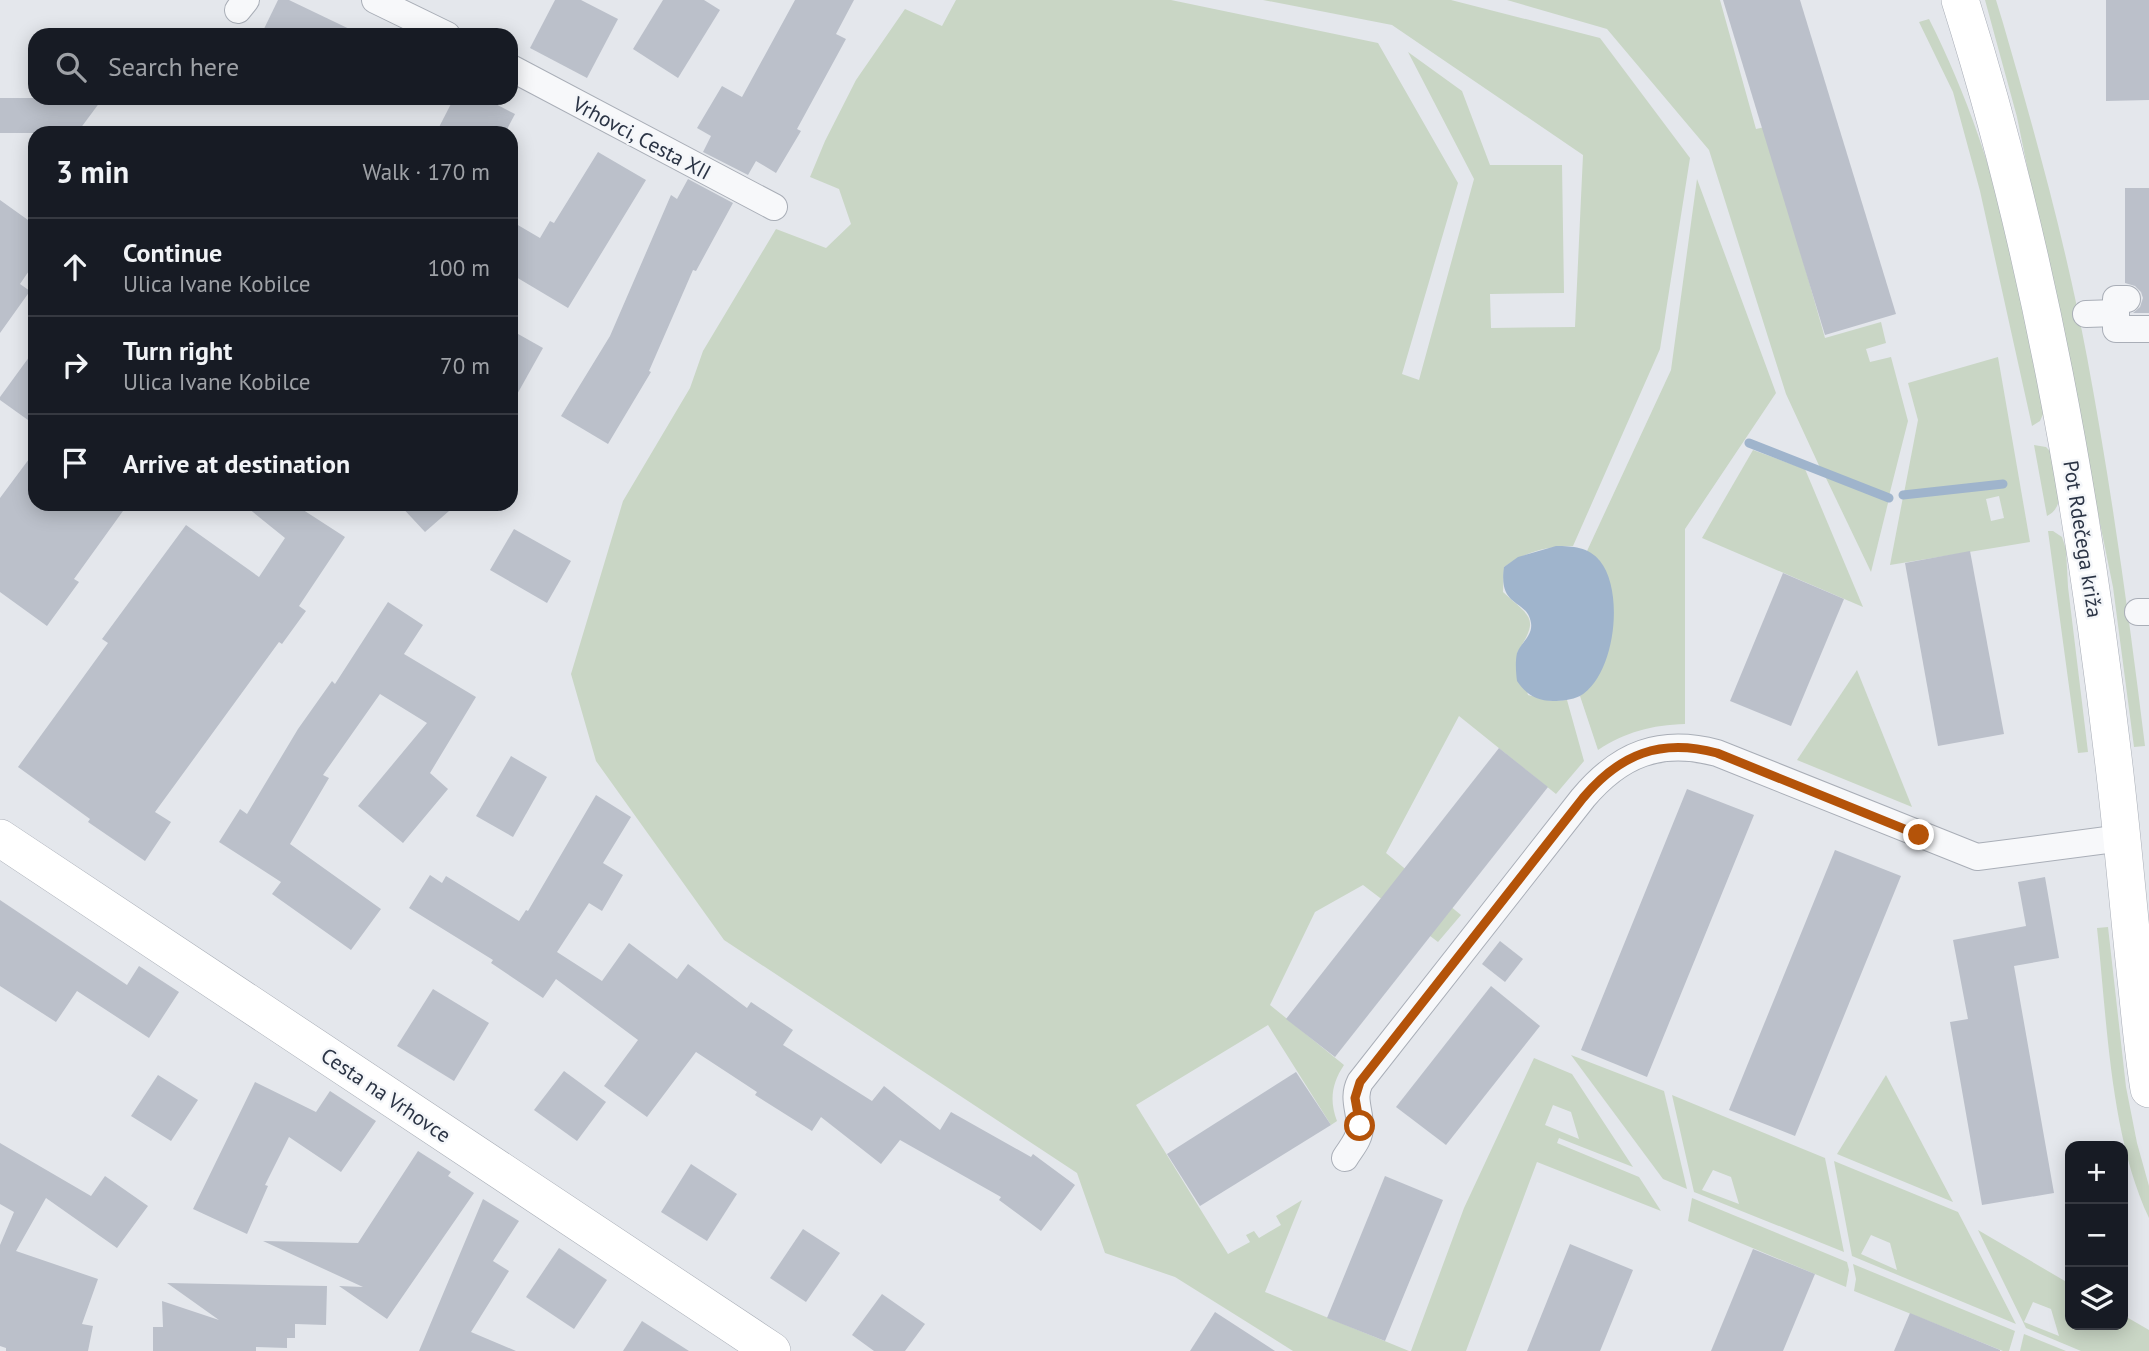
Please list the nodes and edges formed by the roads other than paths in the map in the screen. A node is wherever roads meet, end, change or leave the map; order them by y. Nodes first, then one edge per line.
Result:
1 (375, 0) edge
2 (1960, 0) edge
3 (433, 28) edge
4 (518, 72) edge
5 (774, 207) dead end
6 (2131, 303) edge
7 (2086, 314) dead end
8 (2149, 329) edge
9 (0, 838) edge
10 (2122, 838) junction
11 (2149, 1089) edge
12 (1345, 1158) dead end
13 (772, 1351) edge

1 - 3 street
2 - 10 main road, Pot Rdečega križa
4 - 5 street, Vrhovci, Cesta XII
6 - 7 street
6 - 8 street
9 - 13 main road, Cesta na Vrhovce
10 - 11 main road, Pot Rdečega križa
10 - 12 street

